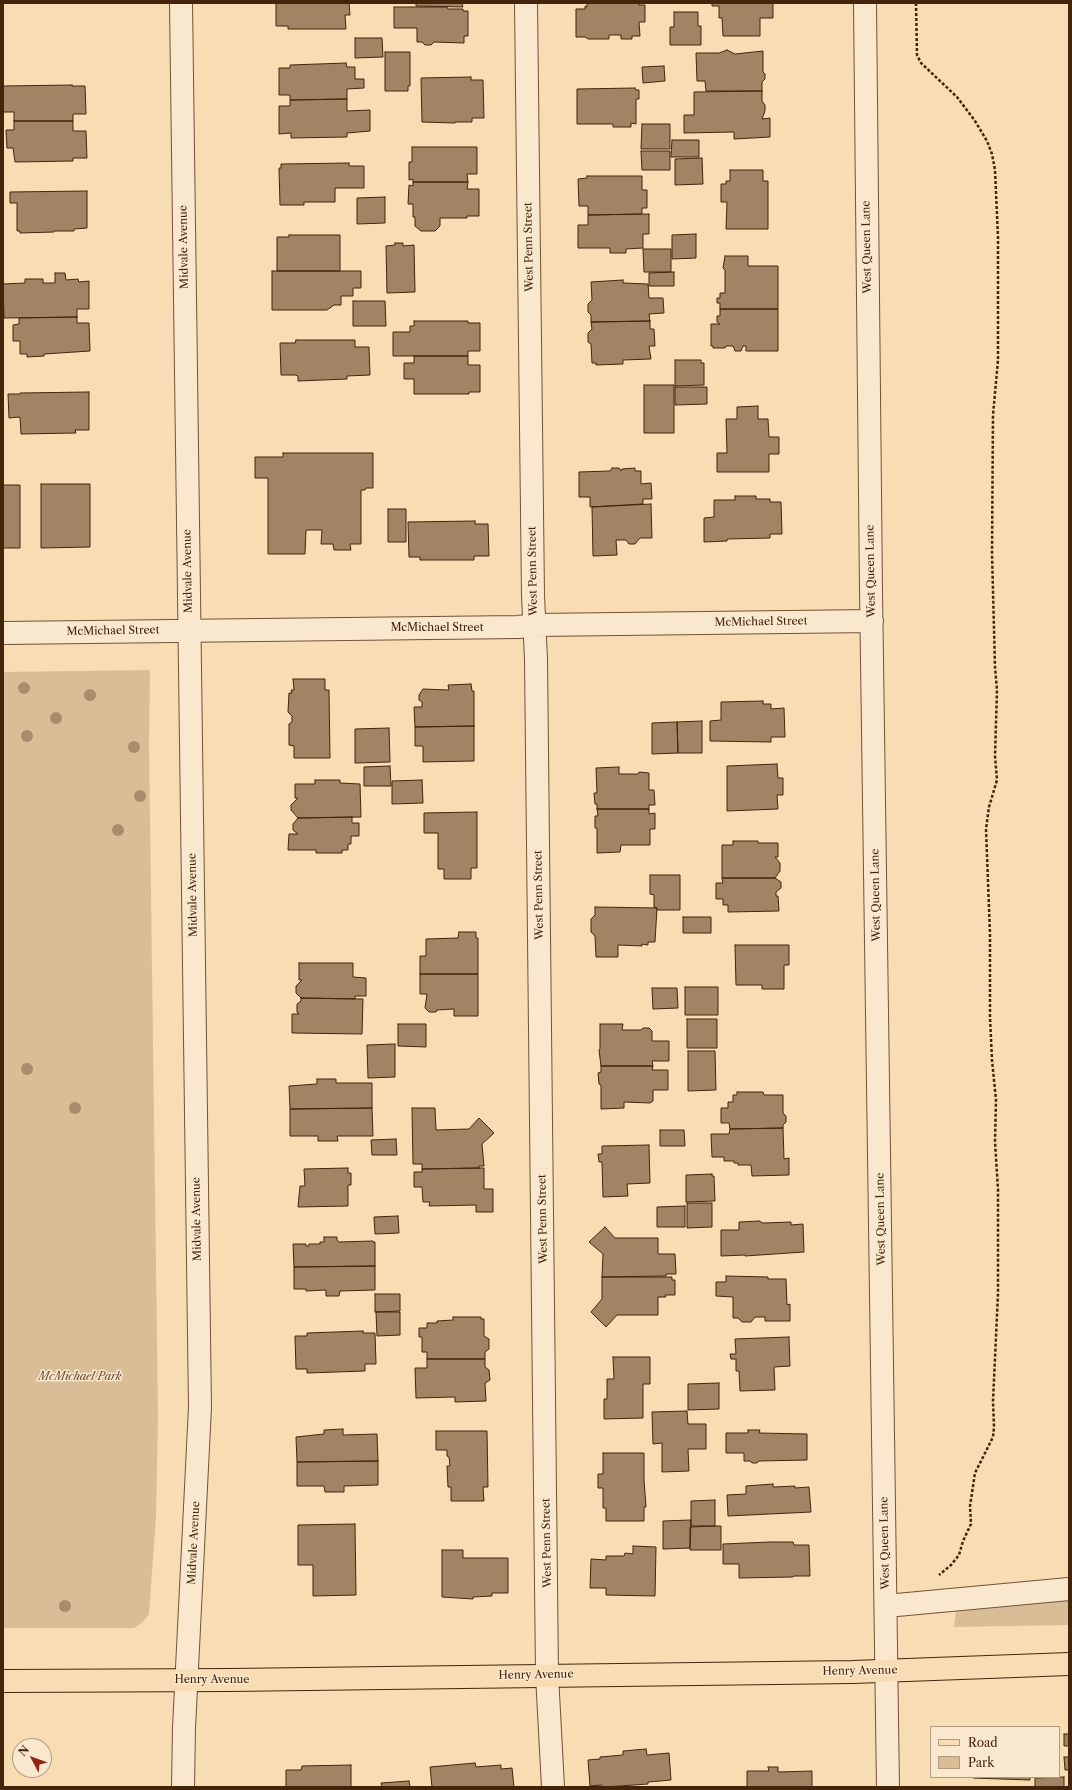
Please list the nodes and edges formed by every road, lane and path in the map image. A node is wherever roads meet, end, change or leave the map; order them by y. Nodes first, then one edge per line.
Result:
1 (181, 3) edge
2 (526, 3) edge
3 (865, 3) edge
4 (916, 3) edge
5 (872, 620) junction
6 (534, 625) junction
7 (189, 630) junction
8 (3, 633) edge
9 (932, 1576) dead end
10 (1069, 1589) edge
11 (886, 1606) junction
12 (1069, 1664) edge
13 (886, 1671) junction
14 (547, 1675) junction
15 (187, 1680) junction
16 (3, 1681) edge
17 (184, 1787) edge
18 (553, 1787) edge
19 (888, 1787) edge

1 - 7 street, Midvale Avenue
2 - 6 street, West Penn Street
3 - 5 street, West Queen Lane
4 - 9 path
5 - 6 street, McMichael Street
5 - 11 street, West Queen Lane
6 - 7 street, McMichael Street
6 - 14 street, West Penn Street
7 - 8 street, McMichael Street
7 - 15 street, Midvale Avenue
10 - 11 street
11 - 13 street, West Queen Lane
12 - 13 main road, Henry Avenue
13 - 14 main road, Henry Avenue
13 - 19 street, West Queen Lane
14 - 15 main road, Henry Avenue
14 - 18 street, West Penn Street
15 - 16 main road, Henry Avenue
15 - 17 street, Midvale Avenue

